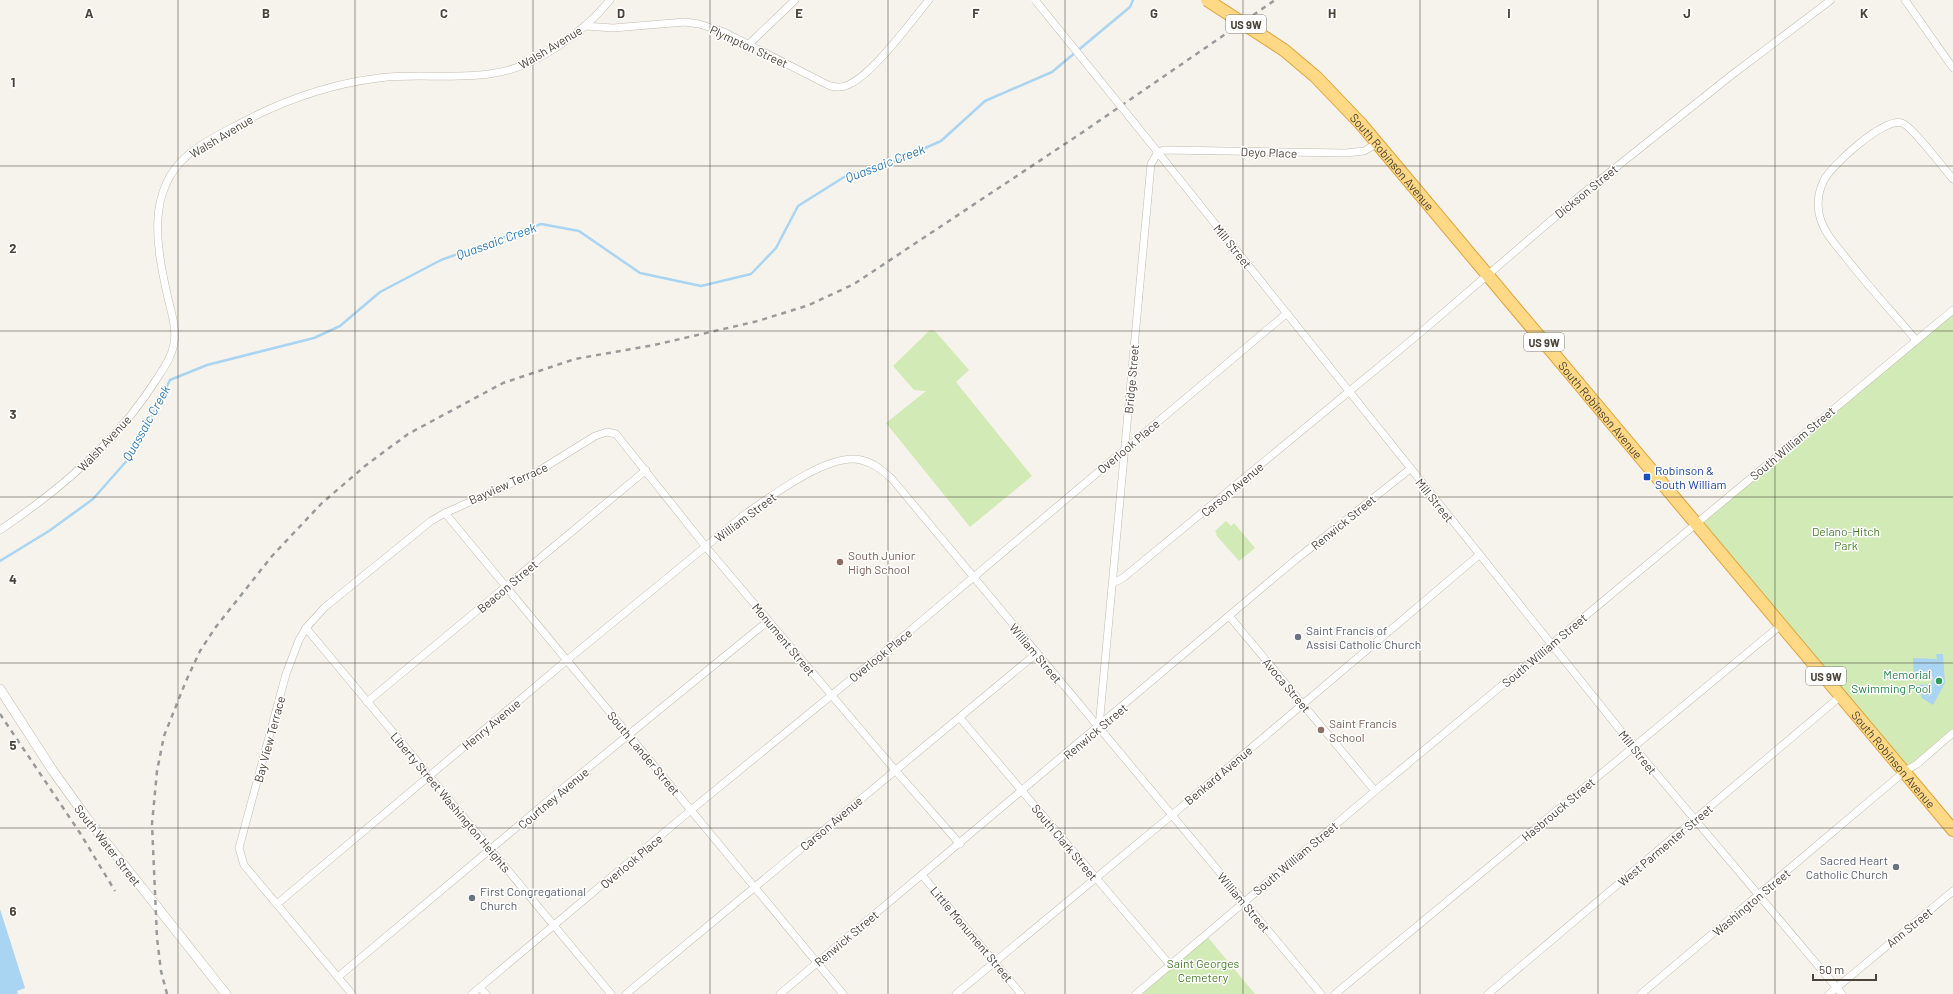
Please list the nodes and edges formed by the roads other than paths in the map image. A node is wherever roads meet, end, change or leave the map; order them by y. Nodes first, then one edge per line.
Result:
1 (610, 0) edge
2 (795, 0) edge
3 (929, 0) edge
4 (1035, 0) edge
5 (1207, 0) edge
6 (1831, 0) edge
7 (1905, 0) edge
8 (585, 26) junction
9 (748, 45) junction
10 (1953, 68) edge
11 (1378, 143) junction
12 (1158, 152) junction
13 (1953, 179) edge
14 (1488, 274) junction
15 (1953, 310) edge
16 (1287, 313) junction
17 (1916, 340) junction
18 (1349, 392) junction
19 (613, 432) joint
20 (1124, 449) junction
21 (1410, 469) junction
22 (646, 470) junction
23 (444, 513) junction
24 (1696, 525) junction
25 (0, 530) edge
26 (706, 547) junction
27 (1479, 555) junction
28 (973, 577) junction
29 (1113, 583) junction
30 (506, 587) junction
31 (1230, 616) junction
32 (768, 621) junction
33 (1781, 625) junction
34 (306, 628) junction
35 (1551, 644) junction
36 (1037, 653) junction
37 (566, 661) junction
38 (0, 689) edge
39 (831, 695) junction
40 (1842, 695) junction
41 (367, 702) junction
42 (1302, 704) junction
43 (960, 718) junction
44 (1099, 727) junction
45 (1953, 733) edge
46 (629, 735) junction
47 (1633, 746) junction
48 (895, 770) junction
49 (1905, 771) junction
50 (429, 776) junction
51 (1375, 791) junction
52 (1022, 792) junction
53 (691, 810) junction
54 (1172, 815) junction
55 (1695, 820) junction
56 (1953, 830) edge
57 (960, 844) junction
58 (490, 850) junction
59 (922, 875) junction
60 (1095, 877) junction
61 (754, 887) junction
62 (1953, 891) edge
63 (1758, 896) junction
64 (1244, 902) junction
65 (277, 904) junction
66 (554, 926) junction
67 (995, 962) junction
68 (817, 963) junction
69 (1171, 966) junction
70 (338, 977) junction
71 (480, 988) junction
72 (1836, 988) junction
73 (226, 994) edge
74 (352, 994) edge
75 (472, 994) edge
76 (486, 994) edge
77 (611, 994) edge
78 (626, 994) edge
79 (780, 994) edge
80 (843, 994) edge
81 (956, 994) edge
82 (1021, 994) edge
83 (1136, 994) edge
84 (1321, 994) edge
85 (1335, 994) edge
86 (1488, 994) edge
87 (1641, 994) edge
88 (1829, 994) edge
89 (1842, 994) edge

1 - 8 street, Walsh Avenue
2 - 9 street
3 - 9 street, Plympton Street
4 - 12 street, Mill Street, bridge
5 - 11 highway, South Robinson Avenue / US 9W, bridge
6 - 14 street, Dickson Street
7 - 10 street
8 - 9 street, Plympton Street
8 - 25 street, Walsh Avenue
11 - 12 street, Deyo Place
11 - 14 highway, South Robinson Avenue / US 9W
12 - 16 street, Mill Street
12 - 20 street, Bridge Street
13 - 17 street
14 - 18 street, Dickson Street
14 - 24 highway, South Robinson Avenue / US 9W
15 - 17 street, South William Street
16 - 18 street, Mill Street
16 - 20 street, Overlook Place
17 - 24 street, South William Street
18 - 21 street, Mill Street
18 - 29 street, Carson Avenue
19 - 22 street, Monument Street
19 - 23 street, Bayview Terrace
20 - 28 street, Overlook Place
20 - 29 street, Bridge Street
21 - 27 street, Mill Street
21 - 31 street, Renwick Street
22 - 26 street, Monument Street
22 - 30 street, Beacon Street
23 - 30 street, South Lander Street
23 - 34 street, Bay View Terrace
24 - 33 highway, South Robinson Avenue / US 9W
24 - 35 street, South William Street
26 - 28 street, William Street
26 - 32 street, Monument Street
26 - 37 street, Henry Avenue
27 - 35 street, Mill Street
27 - 42 street, Benkard Avenue
28 - 36 street, William Street
28 - 39 street, Overlook Place
29 - 44 street, Bridge Street
30 - 37 street, South Lander Street
30 - 41 street, Beacon Street
31 - 42 street, Avoca Street
31 - 44 street, Renwick Street
32 - 39 street, Monument Street
32 - 46 street, Courtney Avenue
33 - 40 highway, South Robinson Avenue / US 9W
33 - 47 street, Hasbrouck Street
34 - 41 street, Liberty Street Washington Heights
34 - 65 street, Bay View Terrace
35 - 47 street, Mill Street
35 - 51 street, South William Street
36 - 43 street, Carson Avenue
36 - 44 street, William Street
37 - 46 street, South Lander Street
37 - 50 street, Henry Avenue
38 - 73 street, South Water Street
39 - 48 street, Monument Street
39 - 53 street, Overlook Place
40 - 49 highway, South Robinson Avenue / US 9W
40 - 55 street, West Parmenter Street
41 - 50 street, Liberty Street Washington Heights
42 - 51 street, Avoca Street
42 - 54 street, Benkard Avenue
43 - 48 street, Carson Avenue
43 - 52 street, South Clark Street
44 - 52 street, Renwick Street
44 - 54 street, William Street
45 - 49 street, Washington Street
46 - 53 street, South Lander Street
46 - 58 street, Courtney Avenue
47 - 55 street, Mill Street
47 - 85 street, Hasbrouck Street
48 - 57 street, Monument Street
48 - 61 street, Carson Avenue
49 - 56 highway, South Robinson Avenue / US 9W
49 - 63 street, Washington Street
50 - 58 street, Liberty Street Washington Heights
50 - 65 street, Henry Avenue
51 - 64 street, South William Street
52 - 57 street, Renwick Street
52 - 60 street, South Clark Street
53 - 61 street, South Lander Street
53 - 66 street, Overlook Place
54 - 60 street, Benkard Avenue
54 - 64 street, William Street
55 - 63 street, Mill Street
55 - 86 street, West Parmenter Street
57 - 59 street, Renwick Street
58 - 66 street, Liberty Street Washington Heights
58 - 70 street, Courtney Avenue
59 - 67 street, Little Monument Street
59 - 68 street, Renwick Street
60 - 67 street, Benkard Avenue
60 - 69 street, South Clark Street
61 - 68 street, South Lander Street
61 - 78 street, Carson Avenue
62 - 72 street, Ann Street
63 - 72 street, Mill Street
63 - 87 street, Washington Street
64 - 69 street, South William Street
64 - 84 street, William Street
65 - 70 street, Bay View Terrace
66 - 71 street, Overlook Place
66 - 77 street, Liberty Street Washington Heights
67 - 81 street, Benkard Avenue
67 - 82 street, Little Monument Street
68 - 79 street, Renwick Street
68 - 80 street, South Lander Street
69 - 83 street, South William Street
70 - 74 street, Bay View Terrace
71 - 75 street, Overlook Place
71 - 76 street
72 - 88 street, Ann Street
72 - 89 street, Mill Street

